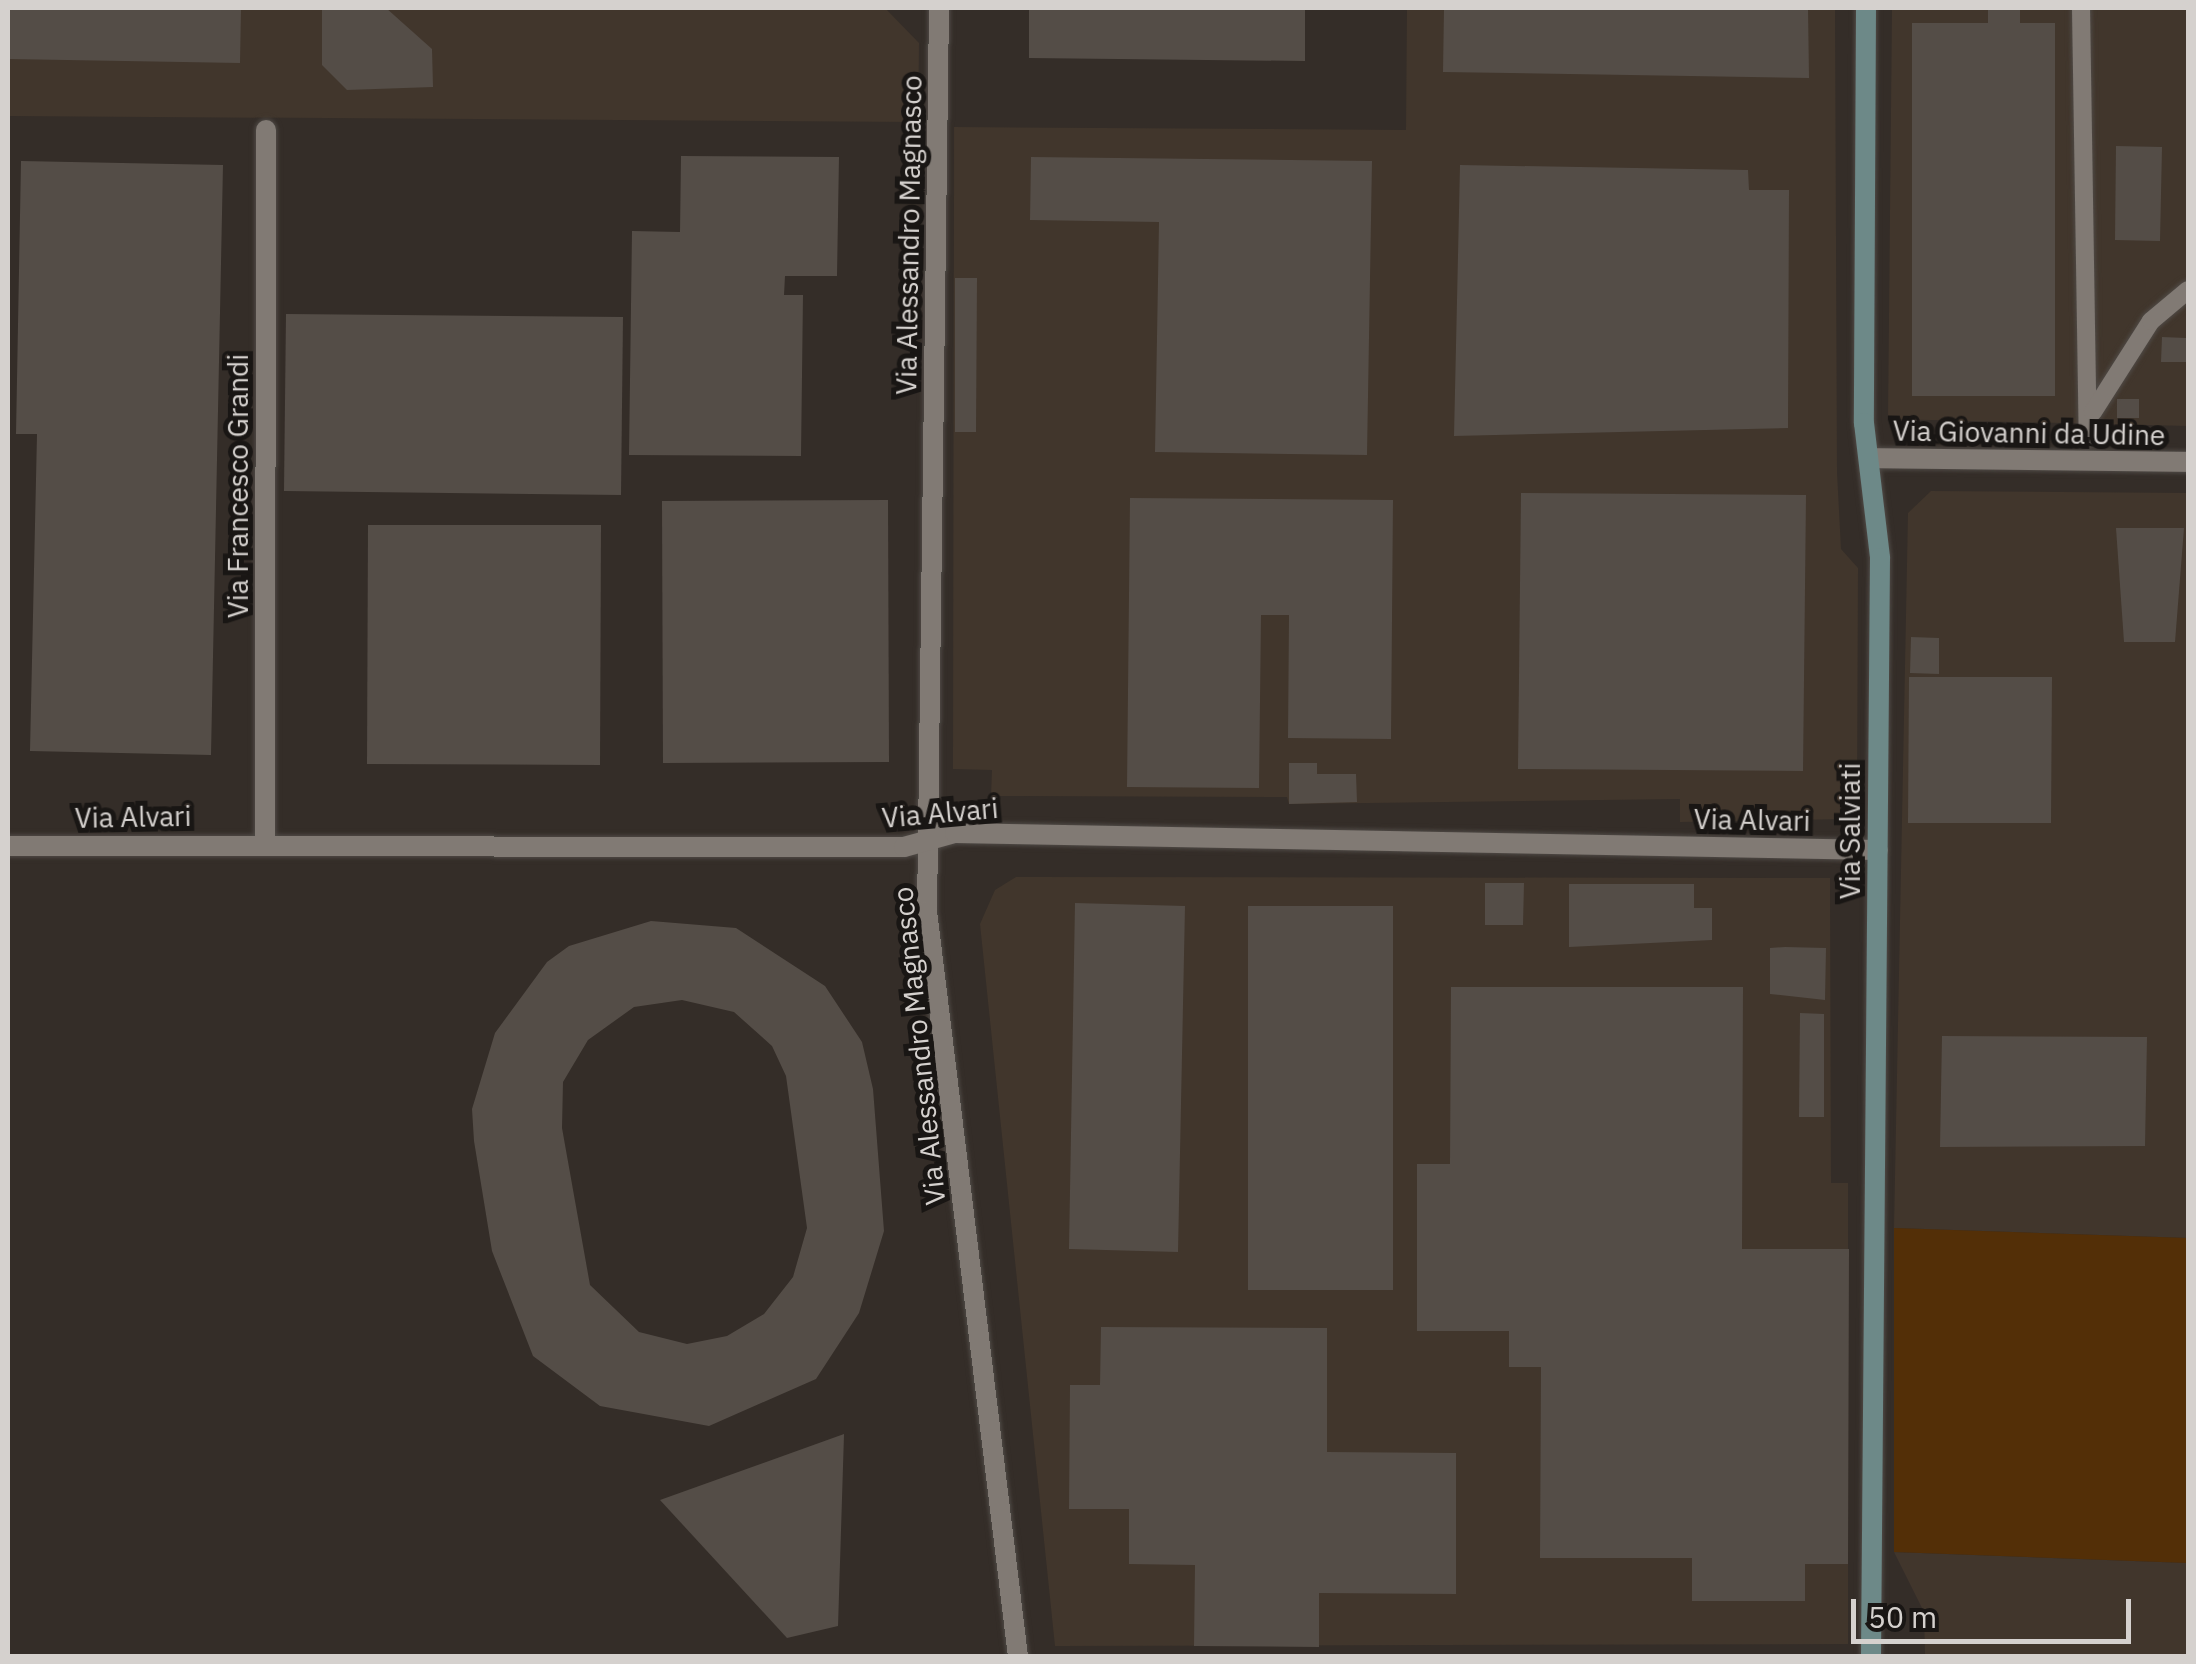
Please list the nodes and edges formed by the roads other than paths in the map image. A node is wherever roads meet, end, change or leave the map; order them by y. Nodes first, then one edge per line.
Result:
1 (939, 8) edge
2 (1866, 8) edge
3 (2081, 8) edge
4 (266, 130) dead end
5 (2188, 275) edge
6 (2184, 293) edge
7 (2088, 438) junction
8 (1869, 458) junction
9 (2080, 460) junction
10 (2188, 462) edge
11 (929, 839) junction
12 (265, 842) junction
13 (8, 846) edge
14 (1878, 850) junction
15 (1018, 1656) edge
16 (1871, 1656) edge

1 - 11 street, Via Alessandro Magnasco
2 - 8 street, Via Salviati
3 - 7 lane
4 - 12 street, Via Francesco Grandi
5 - 6 lane
6 - 7 lane
7 - 9 lane
8 - 9 street, Via Giovanni da Udine
8 - 14 street, Via Salviati
9 - 10 street, Via Giovanni da Udine
11 - 12 street, Via Alvari
11 - 14 street, Via Alvari
11 - 15 street, Via Alessandro Magnasco
12 - 13 street, Via Alvari
14 - 16 street, Via Salviati

